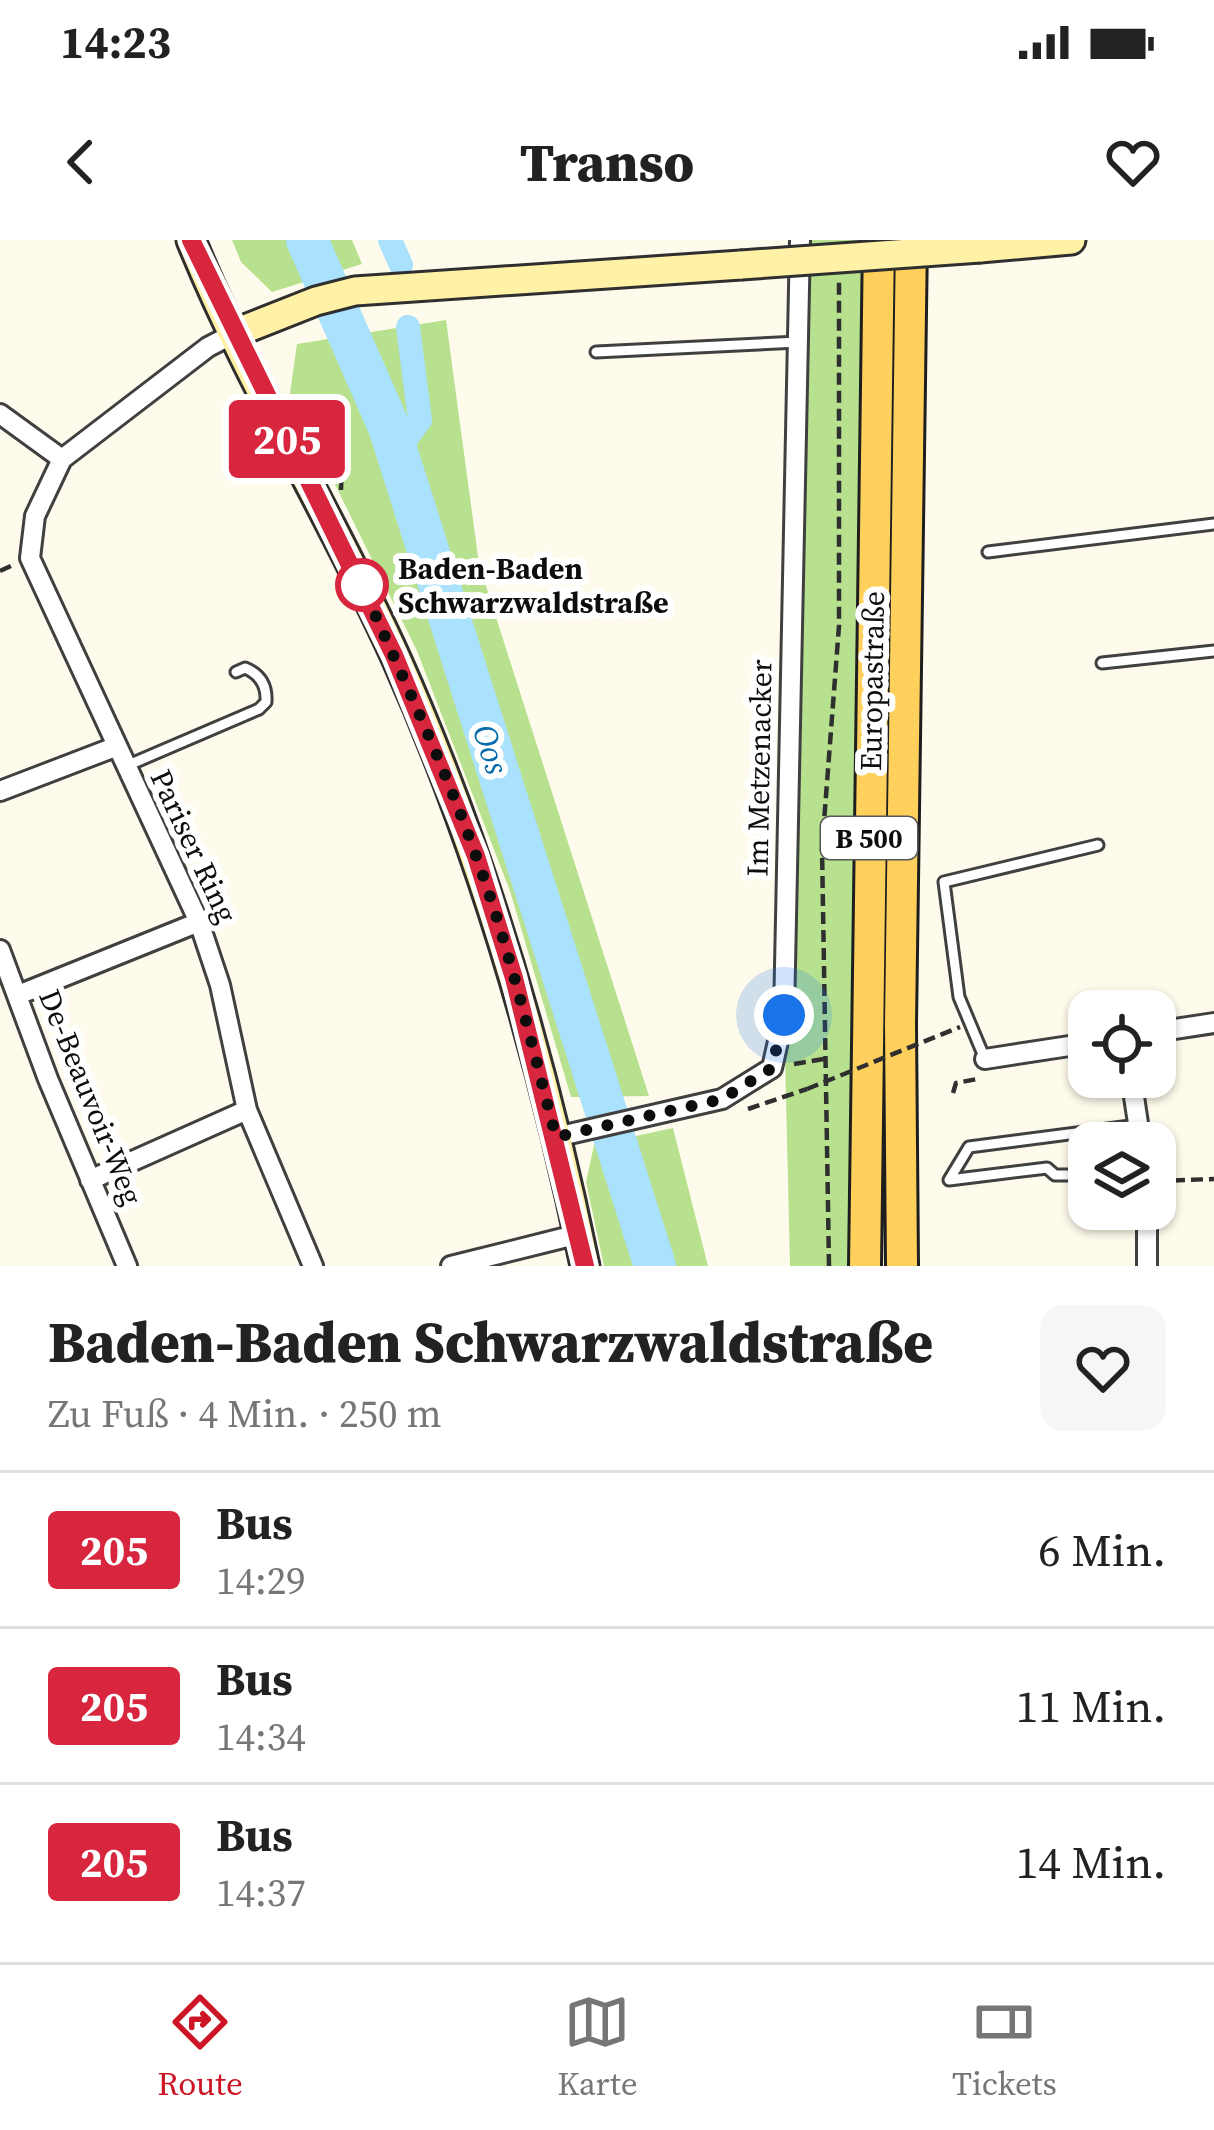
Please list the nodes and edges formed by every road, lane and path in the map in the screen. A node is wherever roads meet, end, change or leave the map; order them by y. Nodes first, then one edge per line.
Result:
1 (191, 240) edge
2 (800, 240) edge
3 (879, 240) edge
4 (911, 240) edge
5 (1071, 240) edge
6 (839, 267) dead end
7 (236, 333) junction
8 (799, 342) junction
9 (596, 352) dead end
10 (344, 400) dead end
11 (0, 415) edge
12 (62, 459) junction
13 (326, 513) junction
14 (1214, 524) edge
15 (988, 552) dead end
16 (1214, 651) edge
17 (1102, 663) dead end
18 (236, 672) dead end
19 (115, 748) junction
20 (124, 766) junction
21 (0, 791) edge
22 (1099, 845) dead end
23 (199, 922) junction
24 (0, 950) edge
25 (18, 995) junction
26 (1214, 1023) edge
27 (960, 1028) dead end
28 (1176, 1029) edge
29 (1068, 1045) edge
30 (824, 1059) junction
31 (985, 1059) joint
32 (772, 1068) junction
33 (956, 1083) dead end
34 (953, 1093) dead end
35 (247, 1110) junction
36 (742, 1111) dead end
37 (556, 1137) junction
38 (1068, 1139) edge
39 (1068, 1175) edge
40 (1214, 1178) edge
41 (90, 1180) junction
42 (1176, 1180) edge
43 (1147, 1230) edge
44 (579, 1234) junction
45 (127, 1266) edge
46 (313, 1266) edge
47 (451, 1266) edge
48 (585, 1266) edge
49 (829, 1266) edge
50 (865, 1266) edge
51 (902, 1266) edge
52 (1148, 1266) edge

1 - 7 street
2 - 8 street, Im Metzenacker
3 - 50 main road, Europastraße / B 500
4 - 51 main road, Europastraße / B 500
5 - 7 street, bridge
6 - 30 path
7 - 12 street, Pariser Ring
7 - 13 street
8 - 9 lane
8 - 32 street, Im Metzenacker
10 - 13 path
11 - 12 street
12 - 19 street, Pariser Ring
13 - 37 street
14 - 15 lane
16 - 17 lane
18 - 20 lane
19 - 20 street, Pariser Ring
19 - 21 street
20 - 23 street, Pariser Ring
22 - 31 lane
23 - 25 street
23 - 35 street, Pariser Ring
24 - 25 street, De-Beauvoir-Weg
25 - 41 street, De-Beauvoir-Weg
26 - 28 street
27 - 36 path, bridge
29 - 31 street
30 - 32 path
30 - 49 path
32 - 37 street
33 - 34 path
35 - 41 street
35 - 46 street, Pariser Ring
37 - 44 street
38 - 39 lane
40 - 42 path
41 - 45 street, De-Beauvoir-Weg
43 - 52 street
44 - 47 street
44 - 48 street

